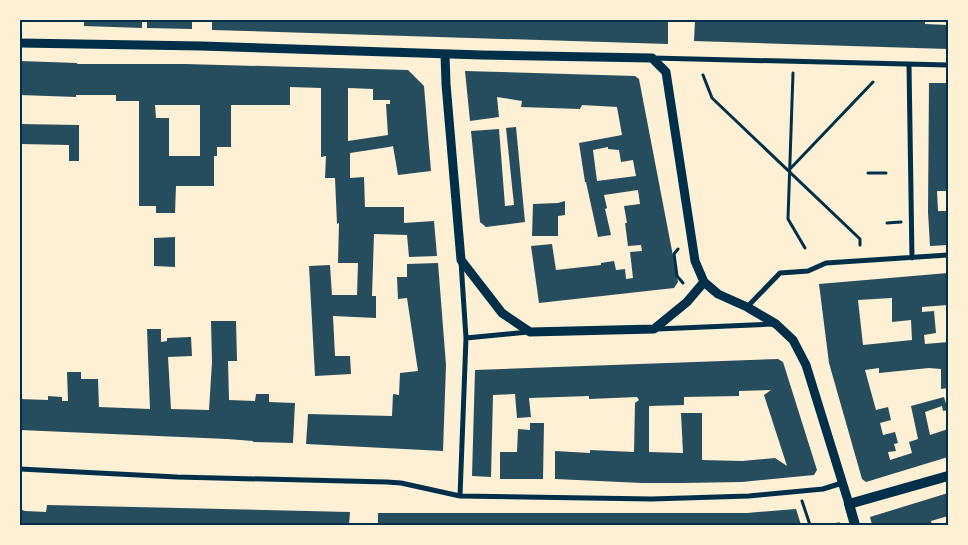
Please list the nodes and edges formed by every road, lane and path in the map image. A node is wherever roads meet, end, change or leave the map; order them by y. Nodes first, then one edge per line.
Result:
1 (20, 43) edge
2 (445, 54) junction
3 (652, 58) junction
4 (793, 62) junction
5 (909, 65) junction
6 (948, 65) edge
7 (703, 75) dead end
8 (873, 82) dead end
9 (789, 170) junction
10 (886, 173) dead end
11 (868, 174) dead end
12 (860, 244) dead end
13 (805, 248) dead end
14 (678, 249) dead end
15 (948, 255) edge
16 (912, 258) junction
17 (461, 260) junction
18 (704, 282) junction
19 (683, 283) dead end
20 (747, 307) junction
21 (776, 324) junction
22 (654, 329) junction
23 (530, 332) junction
24 (466, 338) junction
25 (20, 469) edge
26 (948, 476) edge
27 (842, 483) junction
28 (799, 491) junction
29 (460, 496) junction
30 (849, 504) junction
31 (838, 524) edge
32 (810, 525) edge
33 (830, 525) edge
34 (855, 525) edge

1 - 2 street
2 - 3 street
2 - 17 street
3 - 4 street
3 - 18 street
4 - 5 street
4 - 9 path
5 - 6 street
5 - 16 street
7 - 9 path
8 - 9 path
9 - 12 path
9 - 13 path
10 - 11 path
14 - 19 path
15 - 16 street
16 - 20 street
17 - 23 street
17 - 24 street
18 - 20 street
18 - 22 street
20 - 21 street
21 - 22 street
21 - 27 street
22 - 23 street
23 - 24 street
24 - 29 street
25 - 29 street
26 - 30 main road
27 - 28 street
27 - 30 street
28 - 29 street
28 - 32 path
30 - 34 main road
31 - 33 path

